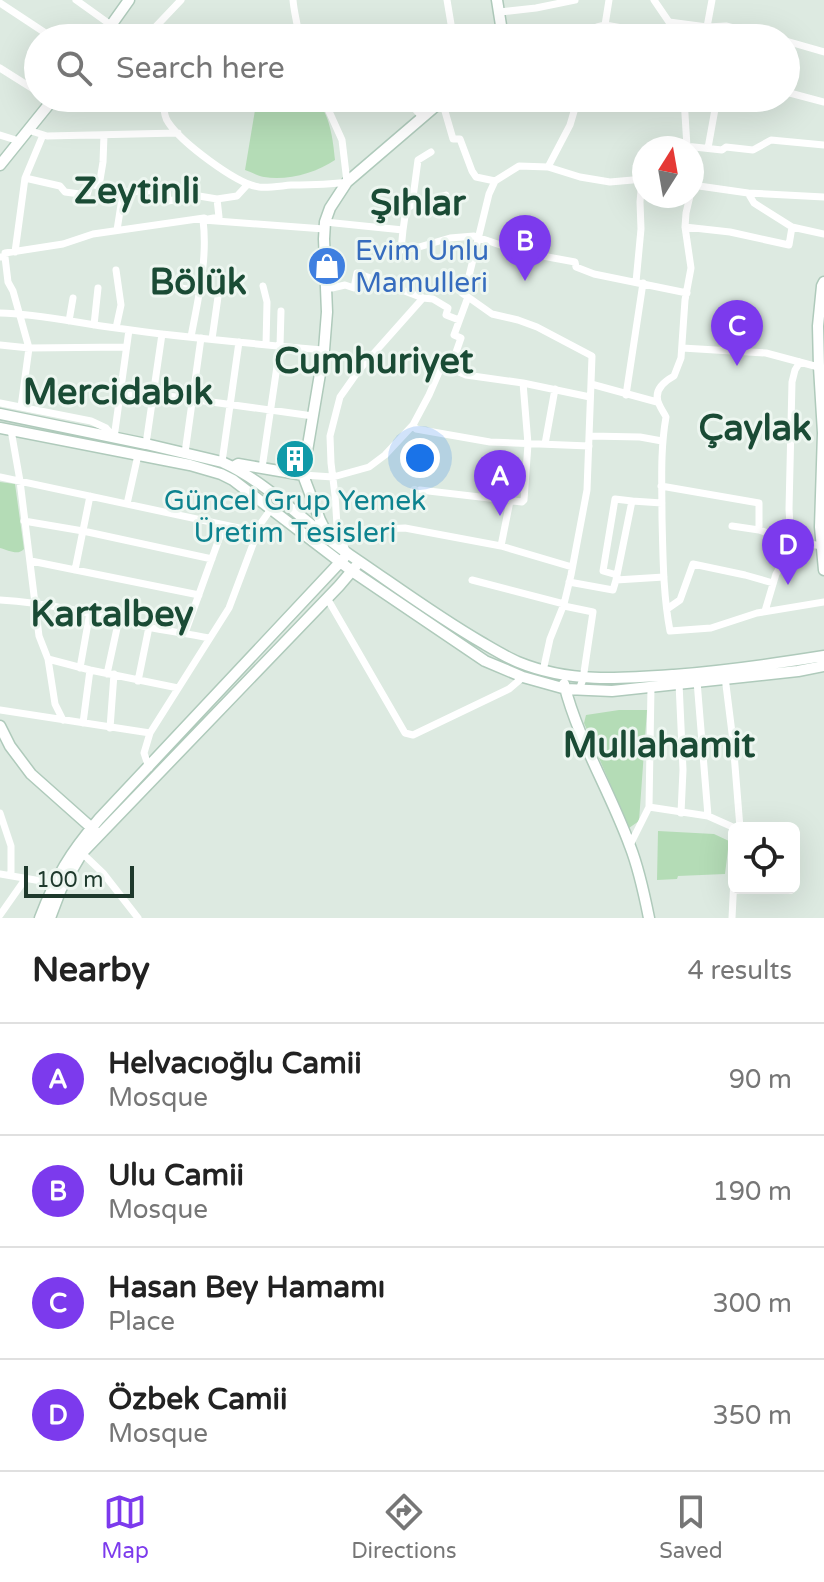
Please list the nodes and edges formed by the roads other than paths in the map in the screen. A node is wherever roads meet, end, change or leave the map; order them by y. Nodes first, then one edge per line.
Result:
1 (76, 0) edge
2 (129, 0) edge
3 (181, 0) edge
4 (293, 0) edge
5 (447, 0) edge
6 (575, 0) edge
7 (609, 0) edge
8 (654, 0) edge
9 (712, 0) edge
10 (0, 3) edge
11 (498, 6) edge
12 (669, 22) joint
13 (32, 24) edge
14 (110, 24) edge
15 (112, 24) edge
16 (158, 24) edge
17 (298, 24) edge
18 (451, 24) edge
19 (605, 24) edge
20 (684, 24) edge
21 (708, 24) edge
22 (800, 45) edge
23 (824, 52) edge
24 (0, 68) edge
25 (24, 83) edge
26 (800, 96) edge
27 (824, 102) edge
28 (41, 112) edge
29 (164, 112) edge
30 (329, 112) edge
31 (418, 112) edge
32 (430, 112) edge
33 (447, 112) edge
34 (574, 112) edge
35 (685, 112) edge
36 (714, 112) edge
37 (423, 118) junction
38 (28, 130) junction
39 (178, 133) junction
40 (0, 135) edge
41 (43, 135) junction
42 (104, 135) junction
43 (686, 136) edge
44 (19, 141) junction
45 (824, 145) edge
46 (704, 148) edge
47 (708, 148) junction
48 (431, 152) dead end
49 (0, 165) edge
50 (548, 167) junction
51 (25, 178) junction
52 (632, 180) edge
53 (495, 181) junction
54 (347, 182) junction
55 (248, 184) junction
56 (704, 188) edge
57 (748, 193) junction
58 (446, 195) dead end
59 (824, 197) edge
60 (217, 199) junction
61 (412, 205) junction
62 (640, 208) edge
63 (687, 208) edge
64 (203, 220) junction
65 (325, 226) junction
66 (685, 227) junction
67 (792, 227) junction
68 (117, 230) junction
69 (403, 230) junction
70 (824, 234) edge
71 (479, 238) junction
72 (15, 252) junction
73 (2, 257) edge
74 (116, 270) dead end
75 (824, 282) edge
76 (176, 283) dead end
77 (640, 283) junction
78 (326, 284) junction
79 (263, 286) dead end
80 (98, 288) dead end
81 (199, 291) junction
82 (687, 293) junction
83 (218, 297) dead end
84 (468, 297) junction
85 (73, 298) dead end
86 (423, 298) junction
87 (281, 311) dead end
88 (0, 313) edge
89 (20, 313) junction
90 (459, 320) junction
91 (69, 321) junction
92 (94, 325) junction
93 (821, 327) edge
94 (116, 328) junction
95 (129, 330) junction
96 (162, 334) junction
97 (191, 337) junction
98 (201, 338) junction
99 (212, 339) junction
100 (239, 342) junction
101 (0, 345) edge
102 (266, 345) junction
103 (280, 346) junction
104 (126, 347) junction
105 (29, 348) junction
106 (682, 348) junction
107 (324, 350) junction
108 (800, 362) junction
109 (442, 365) junction
110 (821, 368) edge
111 (523, 383) junction
112 (591, 384) junction
113 (555, 389) junction
114 (121, 394) junction
115 (154, 394) junction
116 (626, 395) junction
117 (590, 397) junction
118 (192, 400) junction
119 (657, 402) junction
120 (0, 403) edge
121 (231, 403) junction
122 (21, 407) junction
123 (270, 409) junction
124 (0, 414) edge
125 (313, 416) junction
126 (413, 425) junction
127 (5, 429) edge
128 (590, 436) junction
129 (114, 438) junction
130 (662, 441) junction
131 (146, 444) junction
132 (528, 444) junction
133 (545, 444) junction
134 (589, 446) junction
135 (185, 453) junction
136 (138, 455) junction
137 (228, 465) junction
138 (262, 468) junction
139 (303, 475) junction
140 (0, 477) edge
141 (333, 477) junction
142 (20, 481) junction
143 (661, 486) junction
144 (420, 490) dead end
145 (823, 494) edge
146 (90, 496) junction
147 (510, 501) junction
148 (632, 501) junction
149 (662, 503) junction
150 (127, 504) junction
151 (271, 509) junction
152 (24, 521) junction
153 (224, 525) junction
154 (732, 526) dead end
155 (759, 530) junction
156 (83, 531) junction
157 (339, 531) junction
158 (258, 532) junction
159 (791, 541) junction
160 (501, 546) junction
161 (330, 547) junction
162 (823, 548) edge
163 (344, 557) junction
164 (212, 559) junction
165 (31, 561) junction
166 (359, 561) junction
167 (572, 567) junction
168 (75, 570) junction
169 (824, 570) edge
170 (352, 571) junction
171 (617, 577) junction
172 (664, 577) junction
173 (324, 578) junction
174 (364, 579) junction
175 (472, 580) dead end
176 (569, 582) junction
177 (773, 583) junction
178 (339, 586) junction
179 (199, 595) junction
180 (327, 598) junction
181 (0, 600) edge
182 (35, 602) junction
183 (824, 602) edge
184 (564, 604) junction
185 (667, 609) junction
186 (765, 611) junction
187 (90, 612) junction
188 (119, 619) junction
189 (149, 627) junction
190 (185, 633) junction
191 (209, 638) junction
192 (824, 656) edge
193 (48, 659) junction
194 (824, 666) edge
195 (80, 668) junction
196 (90, 670) junction
197 (543, 671) junction
198 (111, 674) junction
199 (563, 676) junction
200 (523, 677) junction
201 (725, 677) junction
202 (583, 679) junction
203 (138, 681) junction
204 (697, 681) junction
205 (679, 683) junction
206 (651, 687) junction
207 (178, 688) junction
208 (566, 689) junction
209 (579, 690) junction
210 (0, 710) edge
211 (63, 720) junction
212 (83, 723) junction
213 (0, 726) edge
214 (110, 728) junction
215 (150, 733) junction
216 (148, 766) junction
217 (157, 775) junction
218 (649, 807) junction
219 (0, 813) edge
220 (681, 813) junction
221 (708, 816) junction
222 (738, 822) edge
223 (728, 824) edge
224 (95, 832) junction
225 (630, 845) junction
226 (82, 853) junction
227 (0, 874) edge
228 (11, 875) junction
229 (26, 878) junction
230 (53, 883) junction
231 (733, 894) edge
232 (130, 909) junction
233 (0, 915) edge
234 (40, 918) edge
235 (50, 918) edge
236 (124, 918) edge
237 (138, 918) edge
238 (649, 918) edge
239 (732, 918) edge

1 - 14 street
2 - 15 main road
3 - 16 street
4 - 17 street
5 - 18 street
6 - 11 street
7 - 19 street
8 - 12 street
9 - 21 street
10 - 13 street
12 - 20 street
22 - 23 street
24 - 25 street
26 - 27 street
28 - 38 main road
29 - 39 street
30 - 54 street
31 - 37 street
32 - 37 main road
33 - 53 street
34 - 50 street
35 - 43 street
36 - 47 street
37 - 54 main road
38 - 41 street
38 - 44 main road
39 - 42 street
39 - 55 street
40 - 44 street
41 - 42 street
41 - 51 street
42 - 51 street
44 - 49 main road
45 - 47 street
46 - 47 street
48 - 61 street
50 - 52 street
50 - 53 street
51 - 72 street
53 - 71 street
54 - 55 street
54 - 65 main road
55 - 60 street
56 - 57 street
57 - 59 street
57 - 67 street
58 - 61 street
60 - 64 street
60 - 68 street
61 - 69 street
62 - 77 street
63 - 66 street
64 - 65 street
64 - 68 street
64 - 81 street
65 - 69 street
65 - 78 main road
66 - 67 street
66 - 82 street
67 - 70 street
68 - 72 street
69 - 71 street
71 - 77 street
71 - 84 street
72 - 73 street
73 - 89 street
74 - 94 street
75 - 93 main road
76 - 81 street
77 - 82 street
77 - 116 street
78 - 86 street
78 - 107 main road
79 - 102 street
80 - 92 street
81 - 97 street
82 - 106 street
83 - 99 street
84 - 90 street
84 - 112 street
85 - 91 street
86 - 90 street
86 - 141 street
87 - 103 street
88 - 89 street
89 - 91 street
89 - 105 street
90 - 109 street
91 - 92 street
92 - 94 street
93 - 110 main road
94 - 95 street
95 - 96 street
95 - 104 street
96 - 97 street
96 - 115 street
97 - 98 street
98 - 99 street
98 - 118 street
99 - 100 street
100 - 102 street
100 - 121 street
101 - 105 street
102 - 103 street
103 - 107 street
103 - 123 street
104 - 105 street
104 - 114 street
105 - 122 street
106 - 108 street
106 - 119 street
107 - 125 main road
108 - 110 street
108 - 159 street
109 - 111 street
109 - 126 street
110 - 145 main road
111 - 113 street
111 - 132 street
112 - 116 street
112 - 117 street
113 - 117 street
113 - 133 street
114 - 115 street
114 - 129 street
115 - 118 street
115 - 131 street
116 - 119 street
117 - 128 street
118 - 121 street
118 - 135 street
119 - 130 street
120 - 122 street
121 - 123 street
121 - 137 street
122 - 129 street
123 - 125 street
123 - 138 street
124 - 129 main road
125 - 139 main road
126 - 132 street
126 - 141 street
127 - 136 main road
127 - 142 street
128 - 130 street
128 - 134 street
129 - 131 main road
130 - 143 street
131 - 135 main road
132 - 133 street
132 - 147 street
133 - 134 street
134 - 167 street
135 - 137 main road
136 - 150 street
136 - 151 main road
137 - 138 main road
137 - 161 main road
138 - 139 main road
139 - 141 street
139 - 161 main road
140 - 142 street
141 - 157 street
142 - 146 street
142 - 152 street
143 - 149 street
143 - 155 street
144 - 147 street
145 - 162 main road
146 - 150 street
146 - 156 street
147 - 160 street
148 - 149 street
148 - 171 street
148 - 171 street
149 - 172 street
150 - 153 street
151 - 158 street
151 - 161 main road
152 - 156 street
152 - 165 street
153 - 158 street
153 - 164 street
154 - 155 street
155 - 159 street
156 - 164 street
156 - 168 street
157 - 160 street
157 - 163 street
158 - 191 street
159 - 162 street
159 - 177 street
160 - 167 street
161 - 163 main road
161 - 173 main road
162 - 169 main road
163 - 166 main road
163 - 170 main road
163 - 173 main road
164 - 179 street
165 - 168 street
165 - 182 street
166 - 170 main road
166 - 197 main road
167 - 176 street
168 - 179 street
170 - 174 main road
170 - 178 main road
171 - 172 street
171 - 176 street
172 - 185 street
173 - 216 main road
174 - 178 main road
174 - 200 main road
175 - 184 street
176 - 184 street
177 - 185 street
177 - 186 street
178 - 180 main road
179 - 190 street
180 - 200 street
180 - 217 main road
181 - 182 street
182 - 187 street
182 - 193 street
183 - 186 street
184 - 197 street
184 - 202 street
185 - 186 street
187 - 188 street
187 - 195 street
188 - 189 street
188 - 198 street
189 - 190 street
189 - 203 street
190 - 191 street
191 - 207 street
192 - 202 main road
193 - 195 street
193 - 211 street
194 - 201 main road
195 - 196 street
196 - 198 street
196 - 212 street
197 - 199 main road
198 - 203 street
198 - 214 street
199 - 202 main road
199 - 208 main road
200 - 208 main road
201 - 204 main road
201 - 222 street
202 - 209 street
203 - 207 street
204 - 205 main road
204 - 221 street
205 - 206 main road
205 - 220 street
206 - 209 main road
206 - 218 street
207 - 215 street
208 - 209 main road
208 - 225 main road
210 - 211 street
211 - 212 street
212 - 214 street
213 - 224 main road
214 - 215 street
215 - 216 street
216 - 217 street
216 - 224 main road
217 - 224 main road
218 - 220 street
218 - 225 street
219 - 228 street
220 - 221 street
221 - 223 street
224 - 226 main road
224 - 230 main road
225 - 238 main road
226 - 232 street
226 - 235 main road
227 - 228 street
228 - 229 street
229 - 230 street
229 - 233 street
230 - 234 main road
231 - 239 street
232 - 236 street
232 - 237 street

